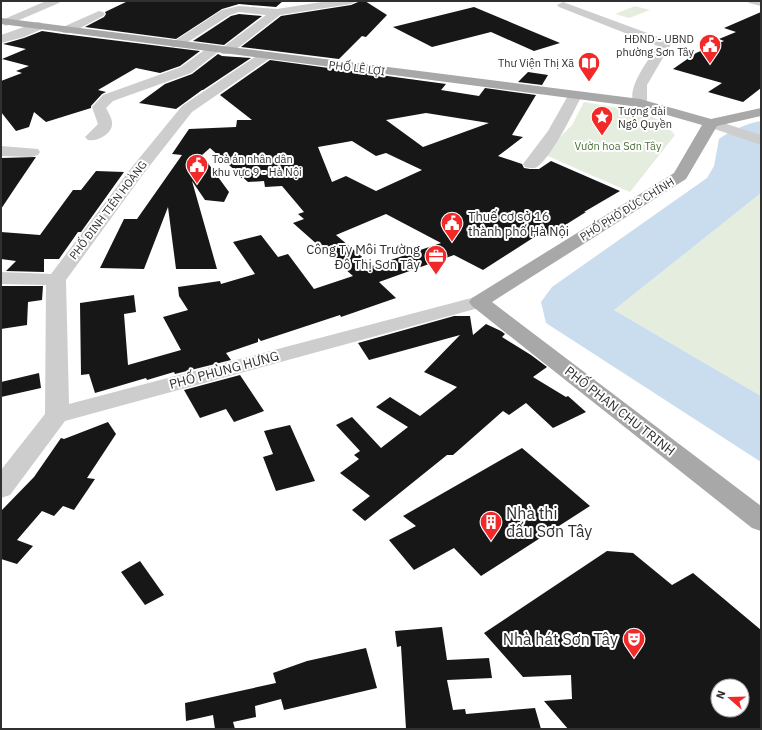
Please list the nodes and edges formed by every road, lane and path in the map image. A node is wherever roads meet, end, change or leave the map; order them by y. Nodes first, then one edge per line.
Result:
1 (55, 1) edge
2 (351, 1) edge
3 (576, 1) edge
4 (753, 1) edge
5 (761, 3) edge
6 (277, 12) junction
7 (99, 14) dead end
8 (3, 22) edge
9 (38, 26) junction
10 (67, 30) junction
11 (1, 39) edge
12 (176, 44) junction
13 (220, 50) junction
14 (265, 56) junction
15 (575, 95) junction
16 (640, 103) junction
17 (761, 112) edge
18 (711, 123) junction
19 (93, 137) dead end
20 (761, 140) edge
21 (1, 151) edge
22 (32, 152) dead end
23 (531, 164) dead end
24 (1, 278) edge
25 (56, 280) junction
26 (479, 302) junction
27 (58, 415) junction
28 (1, 488) edge
29 (761, 521) edge

1 - 8 street
2 - 6 street
3 - 16 street
4 - 5 street
6 - 12 street
6 - 13 street
7 - 10 street
8 - 9 main road, PHỐ LÊ LỢI
9 - 10 main road, PHỐ LÊ LỢI
9 - 11 street
10 - 12 main road, PHỐ LÊ LỢI
12 - 13 main road, PHỐ LÊ LỢI
13 - 14 main road, PHỐ LÊ LỢI
13 - 19 street
14 - 15 main road, PHỐ LÊ LỢI
14 - 25 street, PHỐ ĐINH TIÊN HOÀNG
15 - 16 main road, PHỐ LÊ LỢI
15 - 23 street
16 - 18 main road, PHỐ LÊ LỢI
17 - 18 main road
18 - 20 street
18 - 26 main road, PHỐ PHÓ ĐỨC CHÍNH
21 - 22 street
24 - 25 street
25 - 27 street
26 - 27 street, PHỐ PHÙNG HƯNG
26 - 29 main road, PHỐ PHAN CHU TRINH
27 - 28 street

